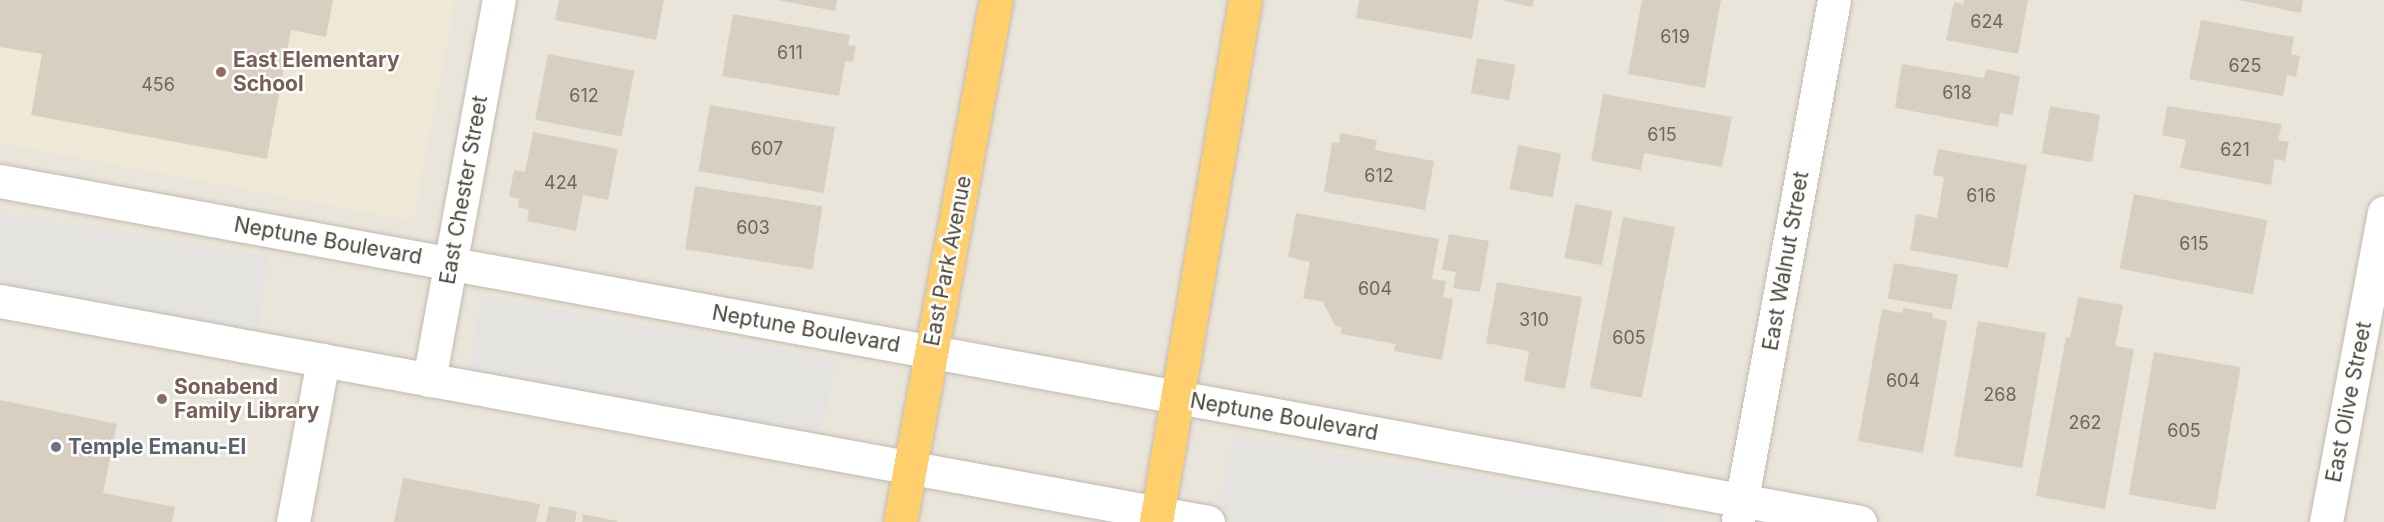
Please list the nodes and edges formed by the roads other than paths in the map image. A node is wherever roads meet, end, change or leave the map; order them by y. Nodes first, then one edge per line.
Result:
1 (499, 0) edge
2 (996, 0) edge
3 (1245, 0) edge
4 (1834, 0) edge
5 (0, 181) edge
6 (2384, 212) edge
7 (450, 264) junction
8 (0, 301) edge
9 (931, 352) junction
10 (322, 360) junction
11 (429, 380) junction
12 (1177, 397) junction
13 (910, 467) junction
14 (1739, 511) edge
15 (1157, 518) edge
16 (293, 522) edge
17 (900, 522) edge
18 (1208, 522) edge
19 (1860, 522) edge
20 (2326, 522) edge

1 - 7 street, East Chester Street
2 - 9 highway, East Park Avenue
3 - 12 highway
4 - 14 street, East Walnut Street
5 - 7 street, Neptune Boulevard
6 - 20 street, East Olive Street
7 - 9 street, Neptune Boulevard
7 - 11 street, East Chester Street
8 - 10 street
9 - 12 street, Neptune Boulevard
9 - 13 highway, East Park Avenue
10 - 11 street
10 - 16 street
11 - 13 street
12 - 14 street, Neptune Boulevard
12 - 15 highway
13 - 15 street
13 - 17 highway, East Park Avenue
14 - 19 street, Neptune Boulevard
15 - 18 street

